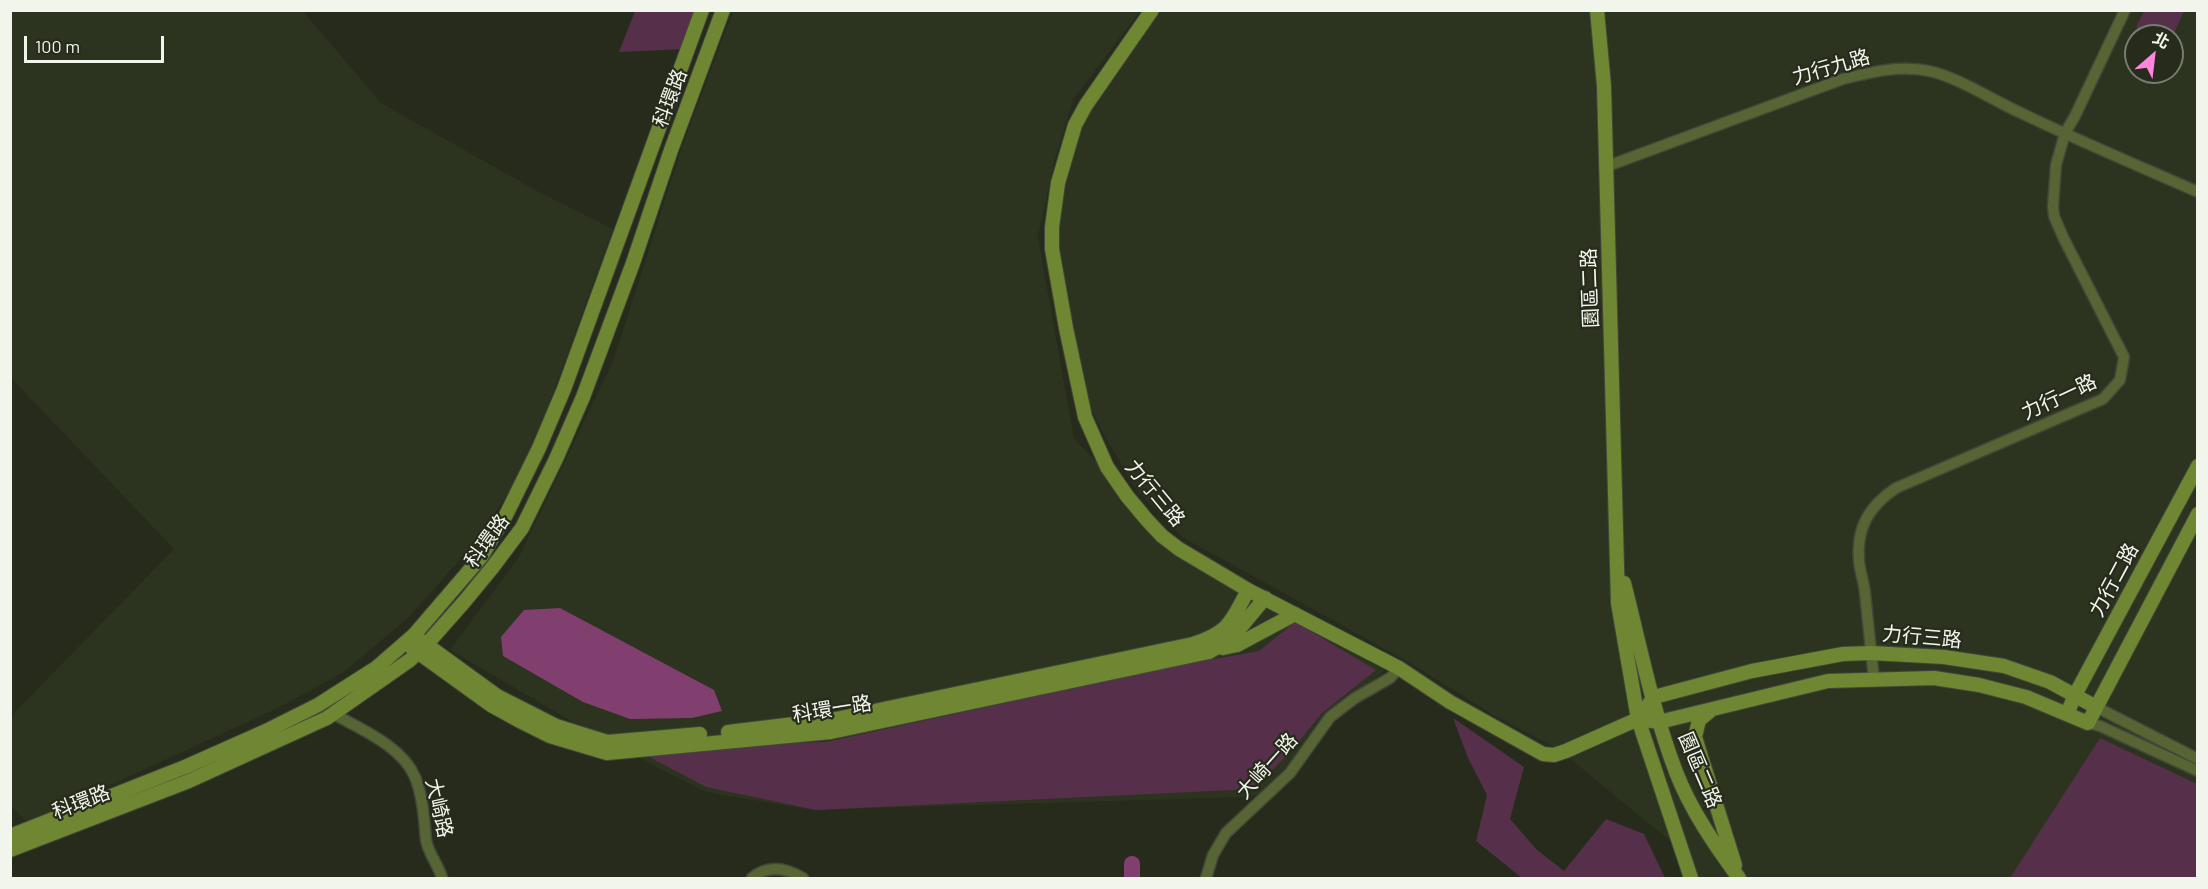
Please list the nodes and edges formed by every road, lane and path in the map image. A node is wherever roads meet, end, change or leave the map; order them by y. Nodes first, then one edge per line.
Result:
1 (702, 10) edge
2 (723, 10) edge
3 (1152, 10) edge
4 (1597, 10) edge
5 (2125, 10) edge
6 (2065, 133) junction
7 (1605, 167) junction
8 (2198, 192) edge
9 (2198, 466) edge
10 (2198, 514) edge
11 (1619, 563) junction
12 (1248, 590) junction
13 (1265, 598) junction
14 (1295, 614) junction
15 (410, 639) junction
16 (423, 649) junction
17 (1215, 650) junction
18 (1871, 653) junction
19 (1398, 668) junction
20 (1874, 680) junction
21 (2075, 695) junction
22 (1654, 697) junction
23 (1726, 705) junction
24 (2096, 706) junction
25 (332, 713) junction
26 (2067, 714) junction
27 (1638, 719) junction
28 (1659, 722) junction
29 (2088, 723) junction
30 (2198, 759) edge
31 (2198, 771) edge
32 (10, 836) edge
33 (10, 850) edge
34 (442, 876) edge
35 (1739, 878) edge
36 (752, 879) edge
37 (803, 879) edge
38 (1206, 879) edge
39 (1692, 879) edge

1 - 15 street, 科環路
2 - 16 street, 科環路
3 - 12 street, 力行三路
4 - 7 street, 園區二路
5 - 6 street, 力行一路
6 - 7 street, 力行九路
6 - 8 street, 力行九路
6 - 18 street, 力行一路
7 - 11 street, 園區二路
9 - 21 street, 力行二路
10 - 24 street
11 - 22 street, 園區二路
11 - 27 street, 園區二路
12 - 13 street, 力行三路
12 - 16 street, 科環一路
13 - 14 street, 力行三路
13 - 17 street, 科環一路
14 - 17 street
14 - 19 street, 力行三路
15 - 16 street, 科環一路
15 - 32 street, 科環路
16 - 17 street, 科環一路
16 - 25 street, 科環路
18 - 20 street, 力行一路
18 - 21 street, 力行三路
18 - 22 street, 力行三路
19 - 27 street, 力行三路
19 - 38 street, 大崎一路
20 - 23 street, 力行三路
20 - 26 street, 力行三路
21 - 24 street, 力行三路
21 - 26 street, 力行二路
22 - 27 street, 力行三路
22 - 28 street, 園區二路
23 - 28 street, 力行三路
23 - 35 street
24 - 29 street
24 - 30 street, 力行三路
25 - 33 street, 科環路
25 - 34 street, 大崎路
26 - 29 street, 力行三路
27 - 28 street, 力行三路
27 - 39 street, 園區二路
28 - 35 street, 園區二路
29 - 31 street, 力行三路
36 - 37 street

